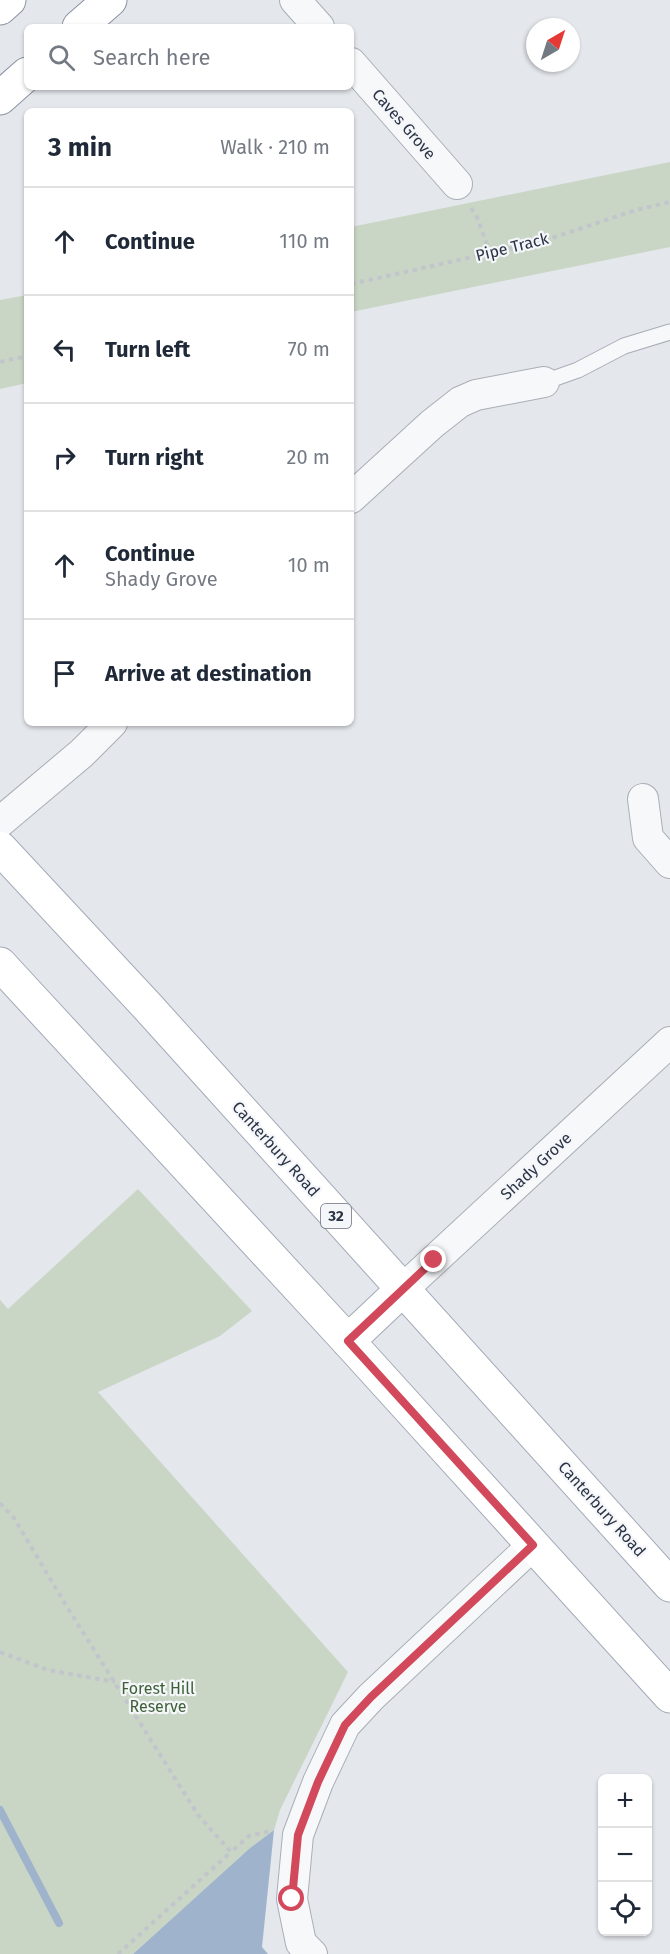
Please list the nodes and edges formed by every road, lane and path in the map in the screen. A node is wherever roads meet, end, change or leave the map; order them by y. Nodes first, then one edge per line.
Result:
1 (9, 0) edge
2 (110, 0) edge
3 (295, 0) edge
4 (0, 8) edge
5 (82, 24) edge
6 (316, 24) edge
7 (354, 66) edge
8 (24, 77) edge
9 (0, 98) edge
10 (457, 184) joint
11 (670, 202) edge
12 (490, 253) junction
13 (354, 283) edge
14 (670, 332) edge
15 (24, 357) edge
16 (0, 362) edge
17 (544, 382) joint
18 (354, 495) edge
19 (109, 726) edge
20 (643, 799) dead end
21 (0, 822) edge
22 (0, 848) edge
23 (670, 863) edge
24 (0, 964) edge
25 (670, 1042) edge
26 (402, 1290) junction
27 (348, 1341) junction
28 (0, 1503) edge
29 (533, 1545) junction
30 (670, 1585) edge
31 (0, 1652) edge
32 (116, 1682) junction
33 (670, 1696) edge
34 (298, 1835) junction
35 (231, 1852) junction
36 (118, 1954) edge
37 (312, 1954) edge

1 - 4 main road
2 - 5 main road
3 - 6 street
7 - 10 street, Caves Grove
8 - 9 main road
10 - 12 path
11 - 12 path, Pipe Track
12 - 13 path, Pipe Track
14 - 17 lane
15 - 16 path
17 - 18 street
19 - 21 street
20 - 23 street
22 - 26 main road, Canterbury Road / 32
24 - 27 main road
25 - 26 street, Shady Grove
26 - 27 main road
26 - 30 main road, Canterbury Road / 32
27 - 29 main road
28 - 32 path
29 - 33 main road
29 - 34 street
31 - 32 path
32 - 35 path
34 - 35 path
34 - 37 street
35 - 36 path

